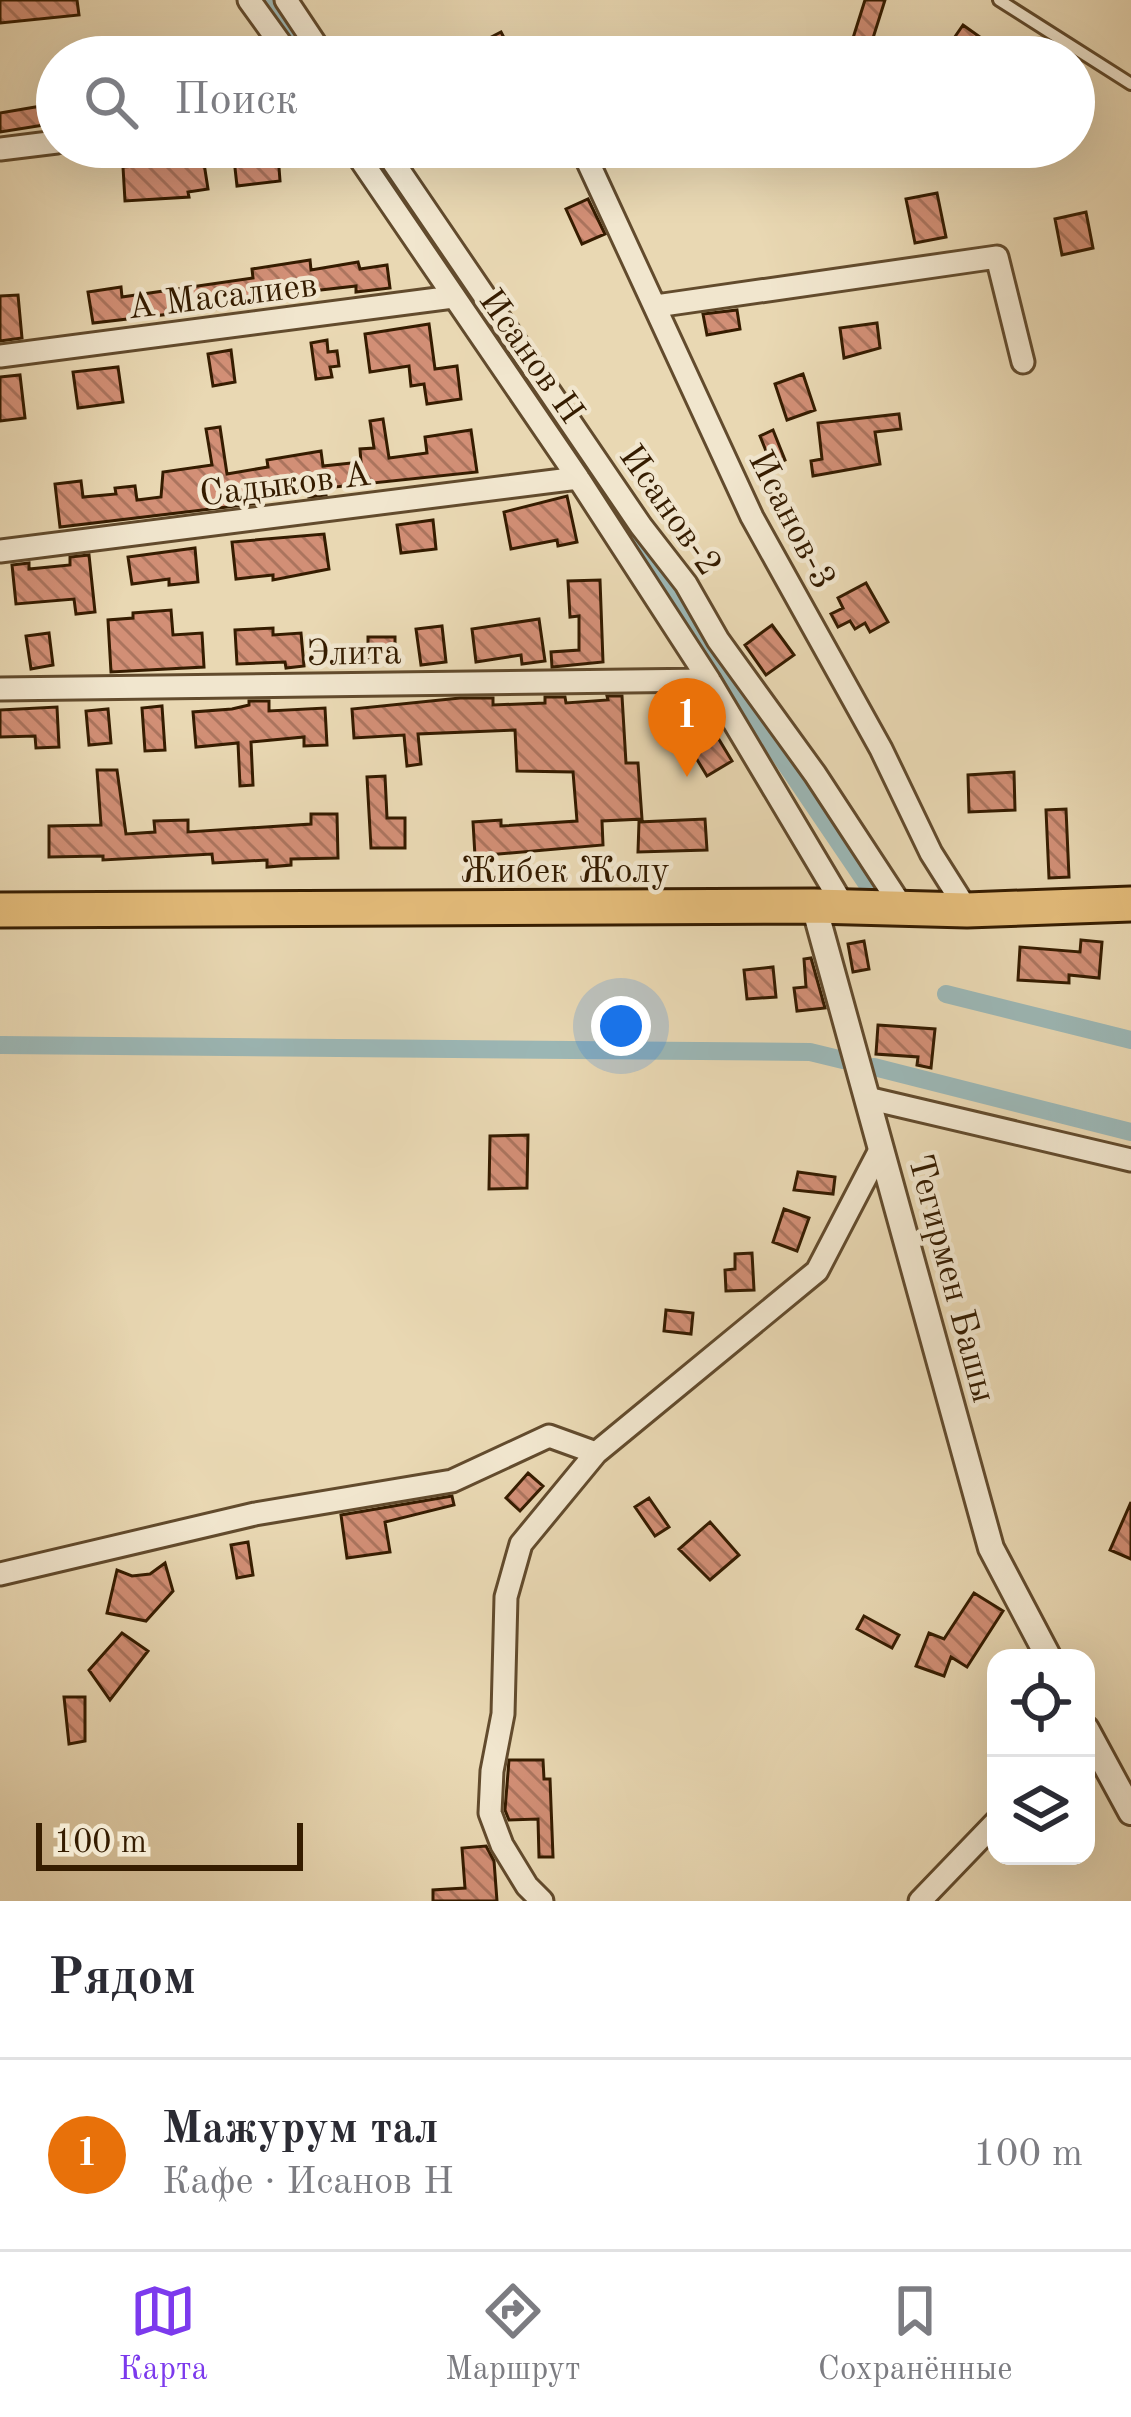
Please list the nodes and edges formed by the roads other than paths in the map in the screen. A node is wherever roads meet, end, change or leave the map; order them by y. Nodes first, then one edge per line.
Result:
1 (249, 0) edge
2 (286, 0) edge
3 (999, 0) edge
4 (275, 36) edge
5 (310, 36) edge
6 (1056, 36) edge
7 (1095, 61) edge
8 (1131, 84) edge
9 (36, 145) edge
10 (0, 149) edge
11 (366, 168) edge
12 (397, 168) edge
13 (591, 168) edge
14 (453, 297) junction
15 (656, 306) junction
16 (0, 356) edge
17 (1023, 362) dead end
18 (578, 478) junction
19 (0, 551) edge
20 (709, 680) junction
21 (0, 689) edge
22 (1131, 904) edge
23 (830, 908) junction
24 (0, 910) edge
25 (904, 910) junction
26 (967, 910) junction
27 (867, 1098) junction
28 (881, 1148) junction
29 (1131, 1160) edge
30 (596, 1453) junction
31 (0, 1574) edge
32 (1044, 1649) edge
33 (1095, 1746) edge
34 (1131, 1812) edge
35 (987, 1831) edge
36 (542, 1901) edge
37 (920, 1901) edge

1 - 4 street
2 - 5 street
3 - 6 lane
7 - 8 lane
9 - 10 street
11 - 14 street, Исанов Н
12 - 25 street, Исанов-2
13 - 15 street, Исанов-3
14 - 16 street, А Масалиев
14 - 18 street, Исанов Н
15 - 17 street
15 - 26 street, Исанов-3
18 - 19 street, Садыков А
18 - 20 street, Исанов Н
20 - 21 street, Элита
20 - 23 street, Исанов Н
22 - 26 main road, Жибек Жолу
23 - 24 main road, Жибек Жолу
23 - 25 main road, Жибек Жолу
23 - 27 street, Тегирмен Башы
25 - 26 main road, Жибек Жолу
27 - 28 street, Тегирмен Башы
27 - 29 street
28 - 30 street
28 - 32 street, Тегирмен Башы
30 - 31 street
30 - 36 street
33 - 34 street
35 - 37 street

